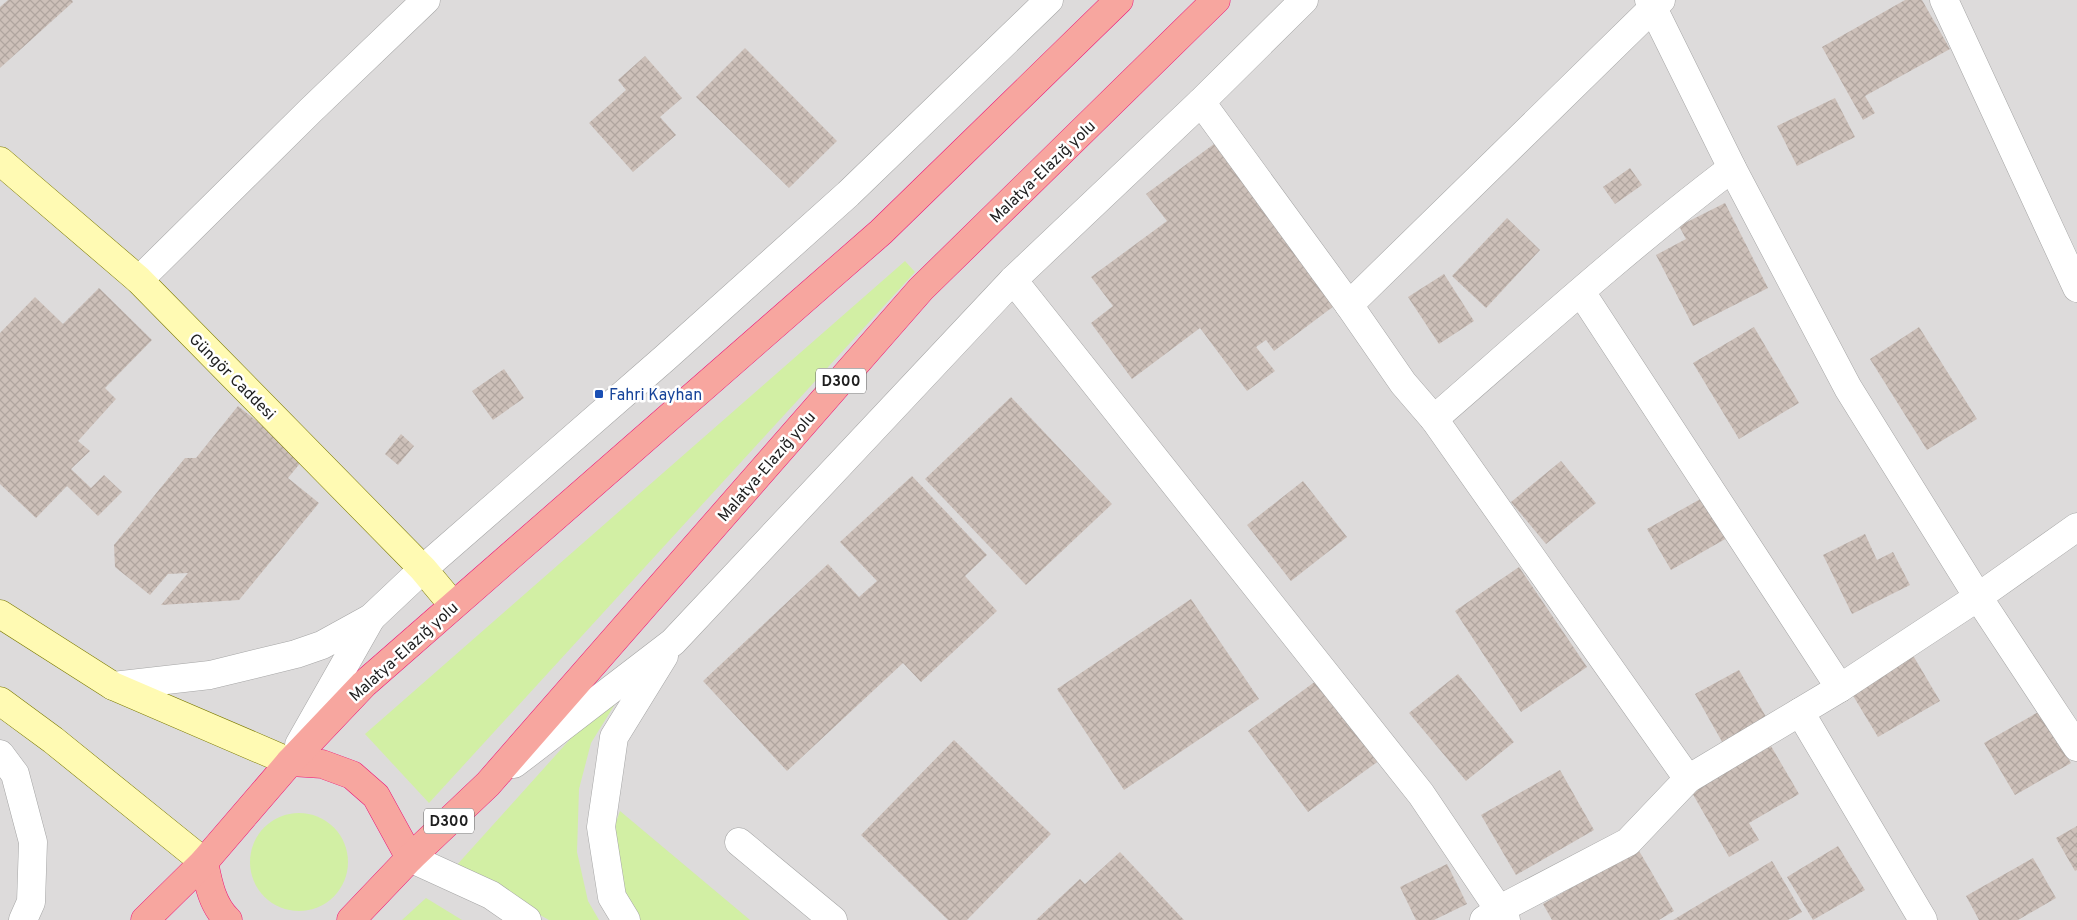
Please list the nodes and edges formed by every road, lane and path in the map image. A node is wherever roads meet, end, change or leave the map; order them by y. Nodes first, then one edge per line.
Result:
1 (426, 0) edge
2 (1049, 0) edge
3 (1119, 0) edge
4 (1216, 0) edge
5 (1304, 0) edge
6 (1944, 0) edge
7 (1654, 3) edge
8 (1201, 102) junction
9 (0, 161) edge
10 (1732, 168) junction
11 (139, 280) junction
12 (1013, 280) junction
13 (2077, 288) edge
14 (1581, 292) junction
15 (1349, 305) junction
16 (1434, 419) junction
17 (2077, 527) edge
18 (423, 569) junction
19 (1978, 597) junction
20 (453, 605) junction
21 (0, 614) edge
22 (371, 618) junction
23 (673, 642) junction
24 (113, 686) junction
25 (1840, 688) junction
26 (0, 701) edge
27 (1800, 712) junction
28 (2077, 747) edge
29 (0, 754) edge
30 (290, 762) junction
31 (1688, 779) junction
32 (488, 784) junction
33 (739, 842) dead end
34 (410, 858) junction
35 (204, 862) junction
36 (1497, 916) edge
37 (1913, 917) edge
38 (23, 920) edge
39 (145, 920) edge
40 (228, 920) edge
41 (351, 920) edge
42 (527, 920) edge
43 (626, 920) edge
44 (833, 920) edge

1 - 11 street
2 - 18 street
3 - 20 highway, Malatya-Elazığ yolu
4 - 32 highway, Malatya-Elazığ yolu / D300
5 - 8 street
6 - 13 street
7 - 10 street
7 - 15 street
8 - 12 street
8 - 15 street
9 - 11 main road, Güngör Caddesi
10 - 14 street
10 - 19 street
11 - 18 main road, Güngör Caddesi
12 - 23 street
12 - 36 street
14 - 16 street
14 - 25 street
15 - 16 street
16 - 31 street
17 - 19 street
18 - 20 main road, Güngör Caddesi
18 - 22 street
19 - 25 street
19 - 28 street
20 - 30 highway, Malatya-Elazığ yolu
21 - 24 main road
22 - 24 street
22 - 30 street
23 - 32 street
23 - 43 street
24 - 30 main road
25 - 27 street
26 - 35 main road
27 - 31 street
27 - 37 street
29 - 38 street
30 - 34 highway
30 - 35 highway, Malatya-Elazığ yolu
31 - 36 street
32 - 34 highway, Malatya-Elazığ yolu / D300
33 - 44 street
34 - 41 highway, Malatya-Elazığ yolu
34 - 42 street
35 - 39 highway
35 - 40 highway

